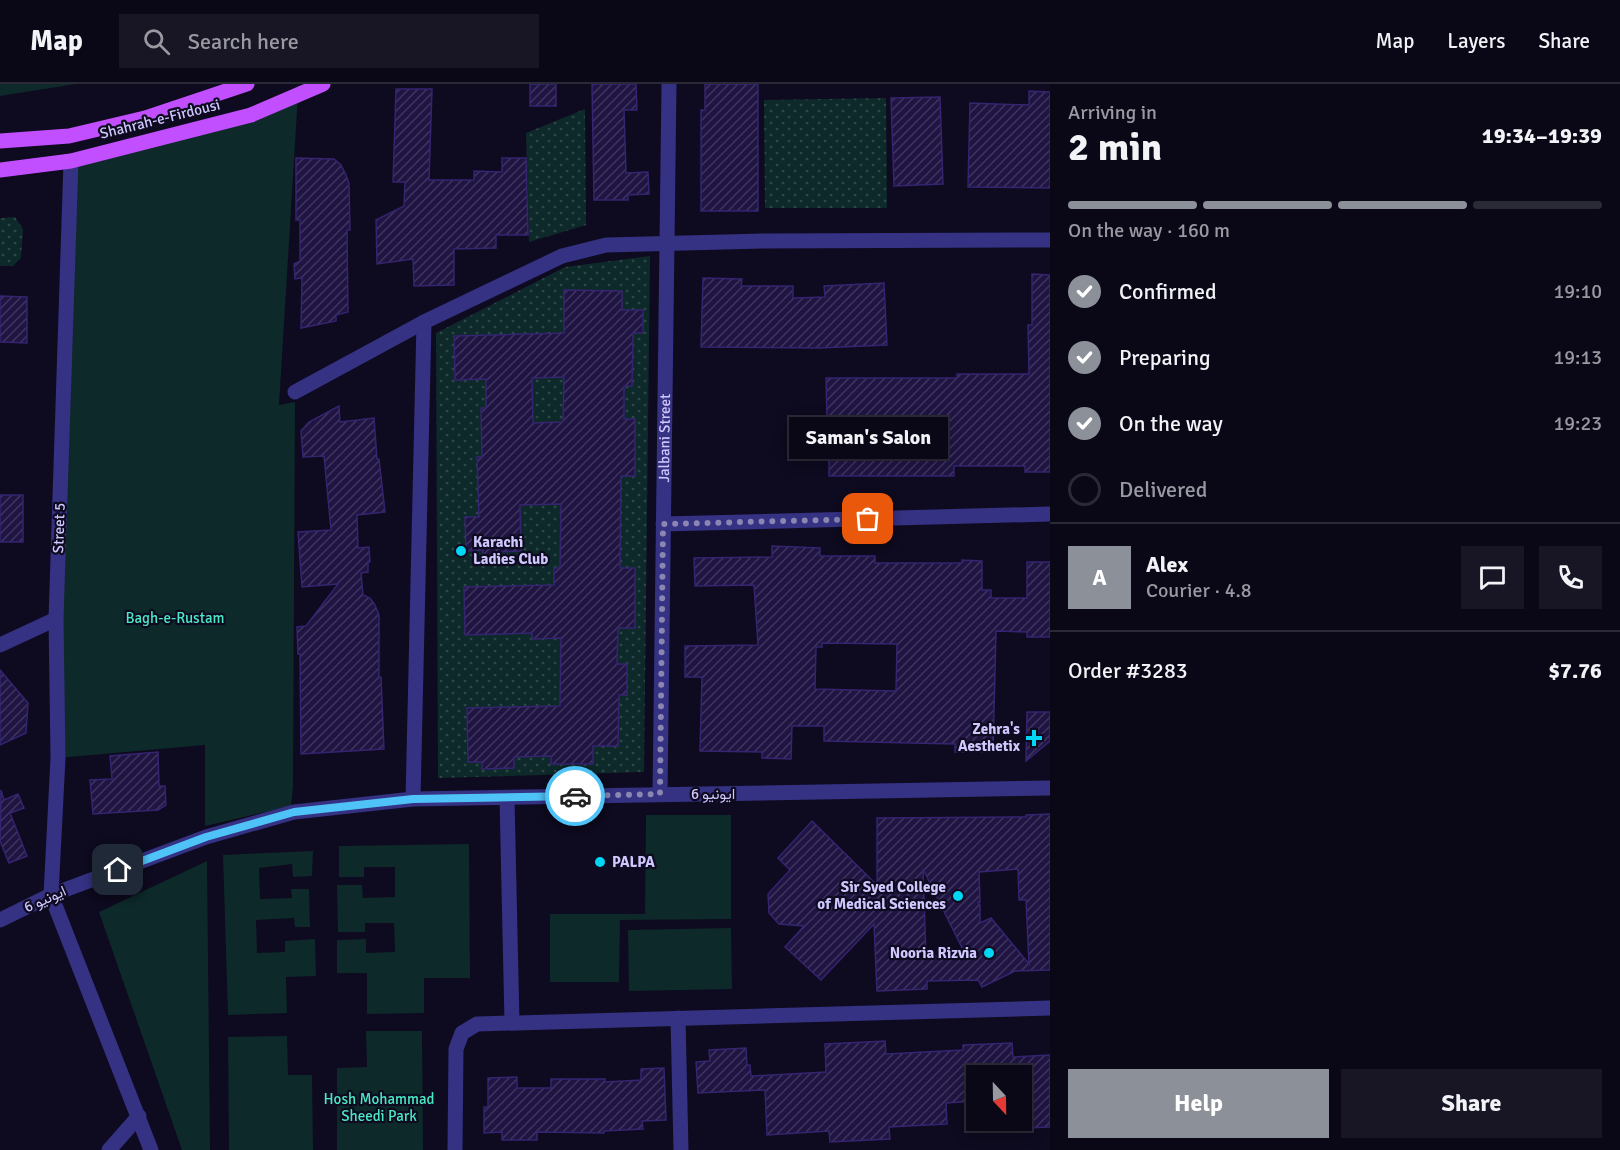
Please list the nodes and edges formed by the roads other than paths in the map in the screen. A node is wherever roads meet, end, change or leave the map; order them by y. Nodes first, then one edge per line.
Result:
1 (247, 84) edge
2 (323, 84) edge
3 (669, 84) edge
4 (0, 141) edge
5 (71, 161) junction
6 (0, 170) edge
7 (1050, 240) edge
8 (667, 242) junction
9 (424, 322) junction
10 (295, 392) dead end
11 (1050, 514) edge
12 (663, 524) junction
13 (56, 619) junction
14 (0, 645) edge
15 (1050, 788) edge
16 (660, 794) junction
17 (507, 798) junction
18 (413, 799) junction
19 (51, 895) junction
20 (0, 920) edge
21 (1050, 1008) edge
22 (678, 1018) junction
23 (512, 1023) junction
24 (139, 1116) junction
25 (109, 1150) edge
26 (151, 1150) edge
27 (455, 1150) edge
28 (681, 1150) edge

1 - 4 main road, Shahrah-e-Firdousi
2 - 5 main road, Shahrah-e-Firdousi
3 - 8 street, Jalbani Street
5 - 6 main road, Shahrah-e-Firdousi
5 - 13 street, Street 5
7 - 8 street
8 - 9 street
8 - 12 street, Jalbani Street
9 - 10 street
9 - 18 street
11 - 12 street
12 - 16 street, Jalbani Street
13 - 14 street
13 - 19 street, Street 5
15 - 16 street, ایونیو 6
16 - 17 street, ایونیو 6
17 - 18 street, ایونیو 6
17 - 23 street
18 - 19 street, ایونیو 6
19 - 20 street, ایونیو 6
19 - 24 street
21 - 22 street
22 - 23 street
22 - 28 street
23 - 27 street
24 - 25 street
24 - 26 street

